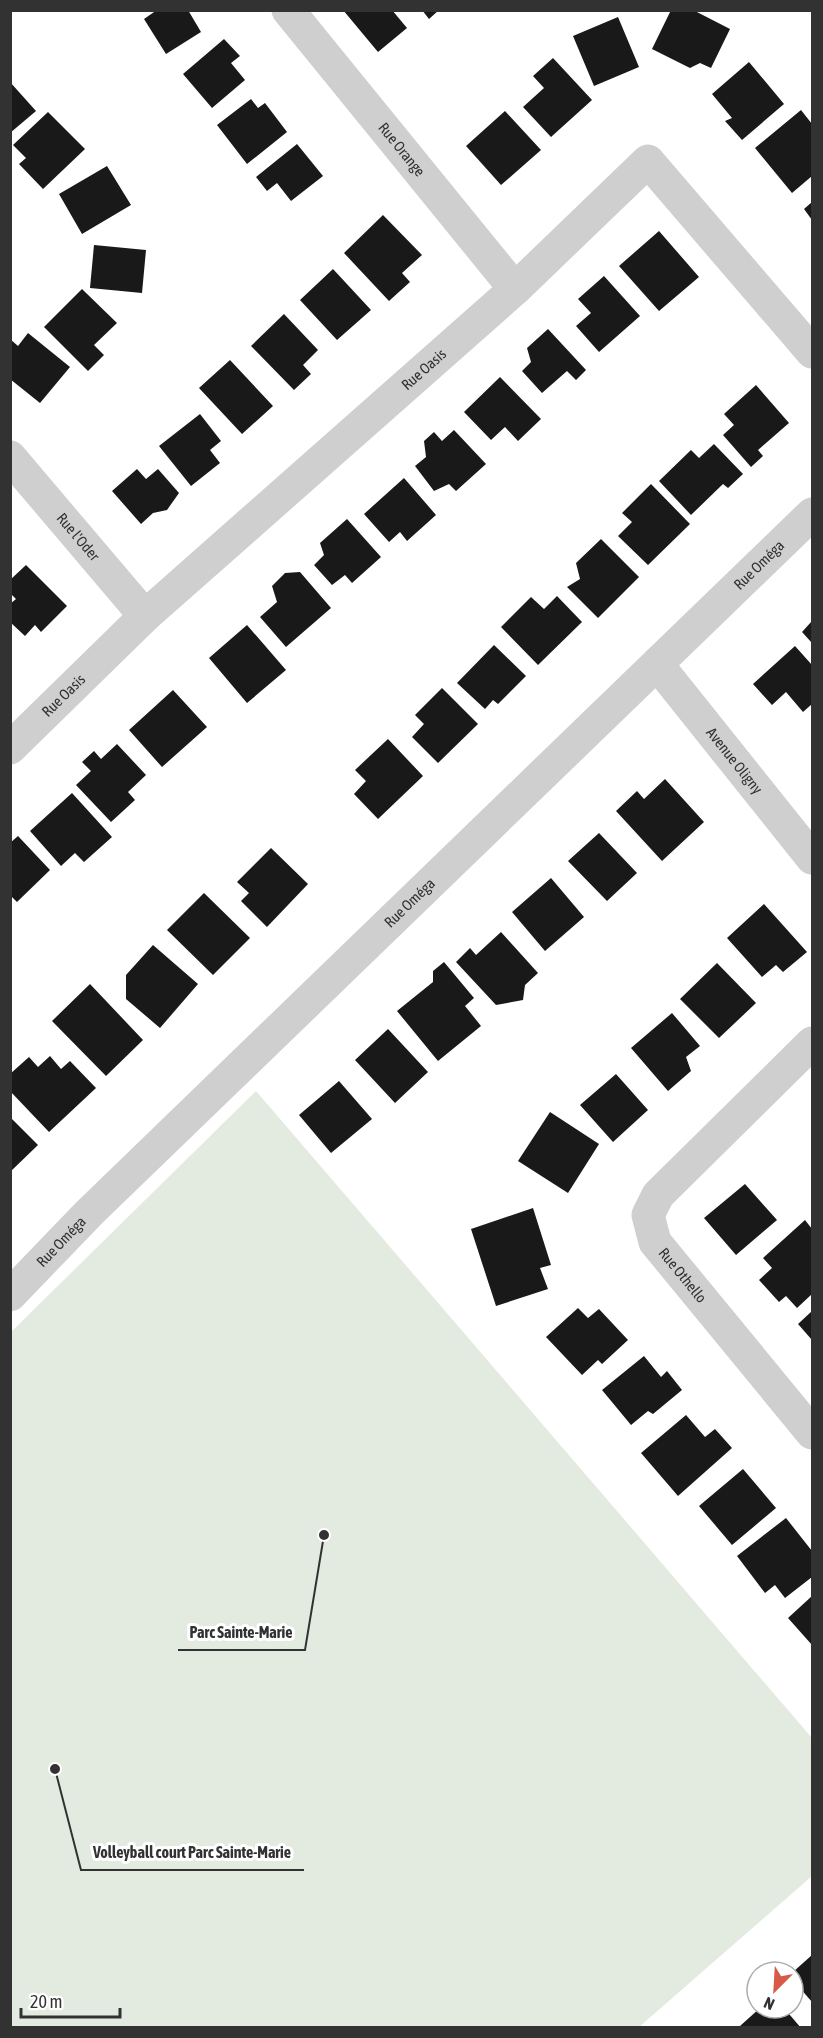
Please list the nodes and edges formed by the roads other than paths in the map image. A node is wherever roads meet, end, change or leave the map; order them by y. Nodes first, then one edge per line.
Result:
1 (288, 10) edge
2 (515, 289) junction
3 (813, 352) edge
4 (10, 457) edge
5 (813, 514) edge
6 (145, 616) junction
7 (657, 664) junction
8 (10, 748) edge
9 (813, 858) edge
10 (813, 1043) edge
11 (10, 1294) edge
12 (813, 1433) edge

1 - 2 street, Rue Orange
2 - 3 street, Rue Oasis
2 - 6 street, Rue Oasis
4 - 6 street, Rue l'Oder
5 - 7 street, Rue Oméga
6 - 8 street, Rue Oasis
7 - 9 street, Avenue Oligny
7 - 11 street, Rue Oméga
10 - 12 street, Rue Othello

